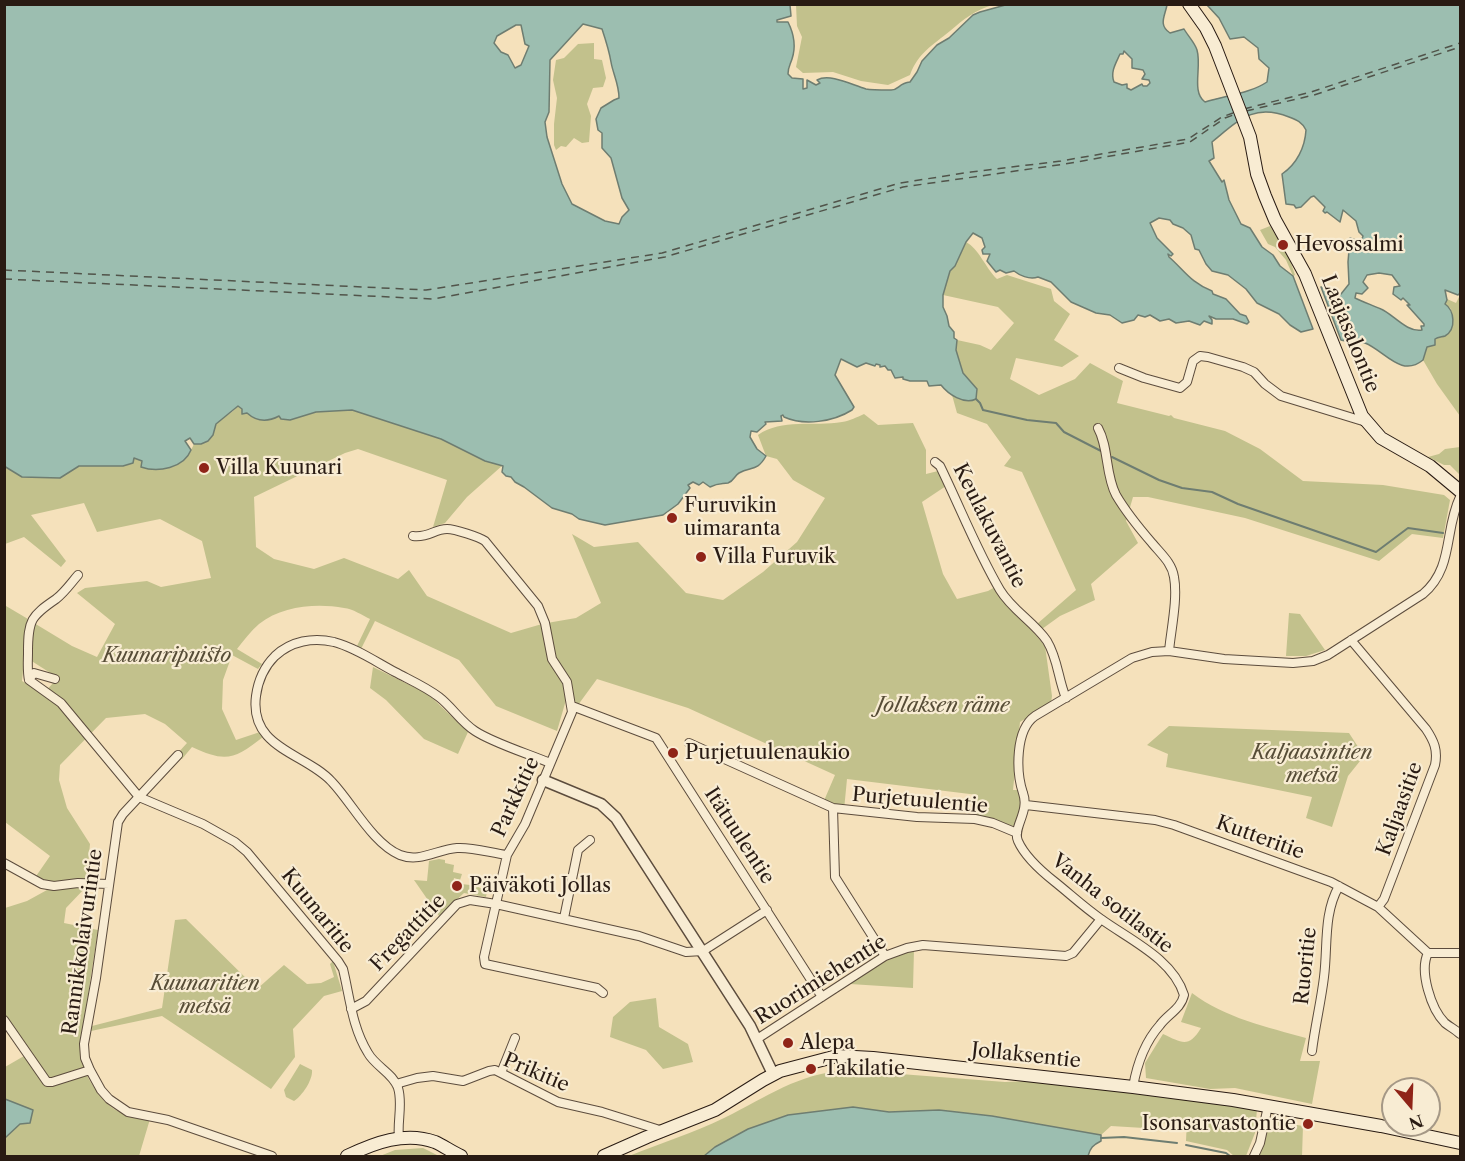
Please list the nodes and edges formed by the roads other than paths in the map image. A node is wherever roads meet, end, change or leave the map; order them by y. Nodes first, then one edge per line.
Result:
1 (1189, 4) edge
2 (1119, 368) dead end
3 (1366, 422) junction
4 (1098, 428) dead end
5 (935, 462) dead end
6 (1460, 491) edge
7 (413, 536) dead end
8 (78, 575) dead end
9 (1351, 640) junction
10 (1169, 651) junction
11 (55, 679) dead end
12 (29, 680) junction
13 (1066, 698) junction
14 (572, 706) junction
15 (690, 742) dead end
16 (178, 756) dead end
17 (550, 763) junction
18 (543, 780) junction
19 (139, 797) junction
20 (1026, 805) junction
21 (833, 808) junction
22 (1017, 833) junction
23 (590, 840) dead end
24 (507, 855) junction
25 (4, 863) edge
26 (109, 884) junction
27 (1339, 886) junction
28 (496, 904) junction
29 (1378, 907) junction
30 (766, 910) junction
31 (564, 918) junction
32 (1101, 919) junction
33 (702, 951) junction
34 (1428, 952) junction
35 (1461, 953) edge
36 (885, 956) junction
37 (603, 993) dead end
38 (822, 997) junction
39 (351, 1009) junction
40 (4, 1020) edge
41 (1461, 1034) edge
42 (515, 1038) dead end
43 (757, 1039) junction
44 (1312, 1051) dead end
45 (90, 1070) junction
46 (501, 1073) junction
47 (773, 1074) junction
48 (396, 1084) junction
49 (1133, 1087) junction
50 (1268, 1106) junction
51 (663, 1131) junction
52 (399, 1138) junction
53 (1461, 1143) edge
54 (272, 1156) edge
55 (347, 1156) edge
56 (461, 1156) edge
57 (604, 1156) edge
58 (1254, 1156) edge

1 - 3 main road, Laajasalontie
2 - 3 street
3 - 6 main road, Laajasalontie
4 - 10 street
5 - 13 street, Keulakuvantie
6 - 9 street
7 - 14 street
8 - 12 street
9 - 10 street
9 - 29 street, Kaljaasitie
10 - 13 street
11 - 12 street
12 - 19 street
13 - 20 street
14 - 17 street, Parkkitie
14 - 30 street, Itätuulentie
15 - 21 street, Purjetuulentie
16 - 19 street, Rannikkolaivurintie
17 - 18 street, Parkkitie
17 - 24 street
18 - 24 street, Parkkitie
18 - 33 street
19 - 26 street, Rannikkolaivurintie
19 - 39 street, Kuunaritie
20 - 22 street
20 - 27 street, Kutteritie
21 - 22 street, Purjetuulentie
21 - 36 street
22 - 32 street, Vanha sotilastie
23 - 31 street
24 - 28 street, Parkkitie
25 - 26 street
26 - 45 street, Rannikkolaivurintie
27 - 29 street, Kutteritie
27 - 44 street, Ruoritie
28 - 31 street, Fregattitie
28 - 37 street, Parkkitie
28 - 39 street, Fregattitie
29 - 34 street, Kutteritie
30 - 33 street
30 - 38 street, Itätuulentie
31 - 33 street, Fregattitie
32 - 36 street, Ruorimiehentie
32 - 49 street, Vanha sotilastie
33 - 43 street
34 - 35 street
34 - 41 street
36 - 38 street, Ruorimiehentie
38 - 43 street, Ruorimiehentie
39 - 48 street, Kuunaritie
40 - 45 street
42 - 46 street
43 - 47 street
45 - 54 street, Rannikkolaivurintie
46 - 48 street, Prikitie
46 - 51 street, Prikitie
47 - 49 main road, Jollaksentie
47 - 51 main road, Jollaksentie
48 - 52 street
49 - 50 main road, Jollaksentie
50 - 53 main road, Jollaksentie
50 - 58 street
51 - 57 main road, Jollaksentie
52 - 55 main road
52 - 56 main road

